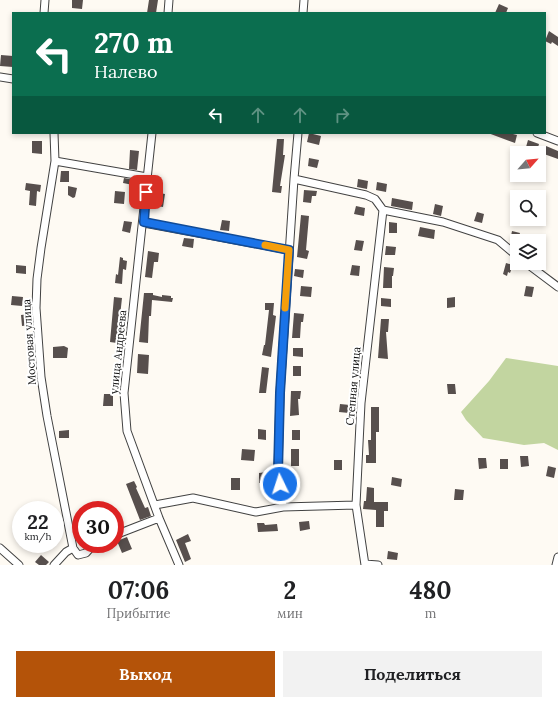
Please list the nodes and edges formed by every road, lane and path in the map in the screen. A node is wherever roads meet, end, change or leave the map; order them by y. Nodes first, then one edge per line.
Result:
1 (45, 0) edge
2 (169, 0) edge
3 (304, 0) edge
4 (44, 12) edge
5 (168, 12) edge
6 (302, 12) edge
7 (0, 77) edge
8 (12, 79) edge
9 (54, 134) edge
10 (152, 134) edge
11 (298, 134) edge
12 (540, 134) edge
13 (558, 141) edge
14 (55, 161) junction
15 (147, 177) junction
16 (294, 179) junction
17 (384, 210) junction
18 (144, 222) junction
19 (289, 250) junction
20 (510, 250) edge
21 (535, 270) edge
22 (558, 287) edge
23 (155, 506) junction
24 (356, 506) junction
25 (283, 507) junction
26 (159, 518) junction
27 (124, 532) edge
28 (72, 543) edge
29 (0, 548) edge
30 (72, 549) edge
31 (77, 553) edge
32 (86, 553) edge
33 (558, 556) edge
34 (365, 564) edge
35 (19, 565) edge
36 (54, 565) edge
37 (179, 565) edge
38 (378, 565) edge
39 (556, 565) edge

1 - 4 street
2 - 5 street
3 - 6 street
7 - 8 street
9 - 14 street, Мостовая улица
10 - 15 street, улица Андреева
11 - 16 street
12 - 13 street
14 - 15 street
14 - 28 street, Мостовая улица
15 - 18 street, улица Андреева
16 - 17 street
16 - 19 street
17 - 20 street
17 - 24 street, Степная улица
18 - 19 street
18 - 23 street, улица Андреева
19 - 25 street
21 - 22 street
23 - 25 street
23 - 26 street, улица Андреева
24 - 25 street
24 - 34 street, Степная улица
26 - 27 street
26 - 37 street, улица Андреева
29 - 35 street
30 - 36 street
31 - 32 street
33 - 39 street
34 - 38 street

